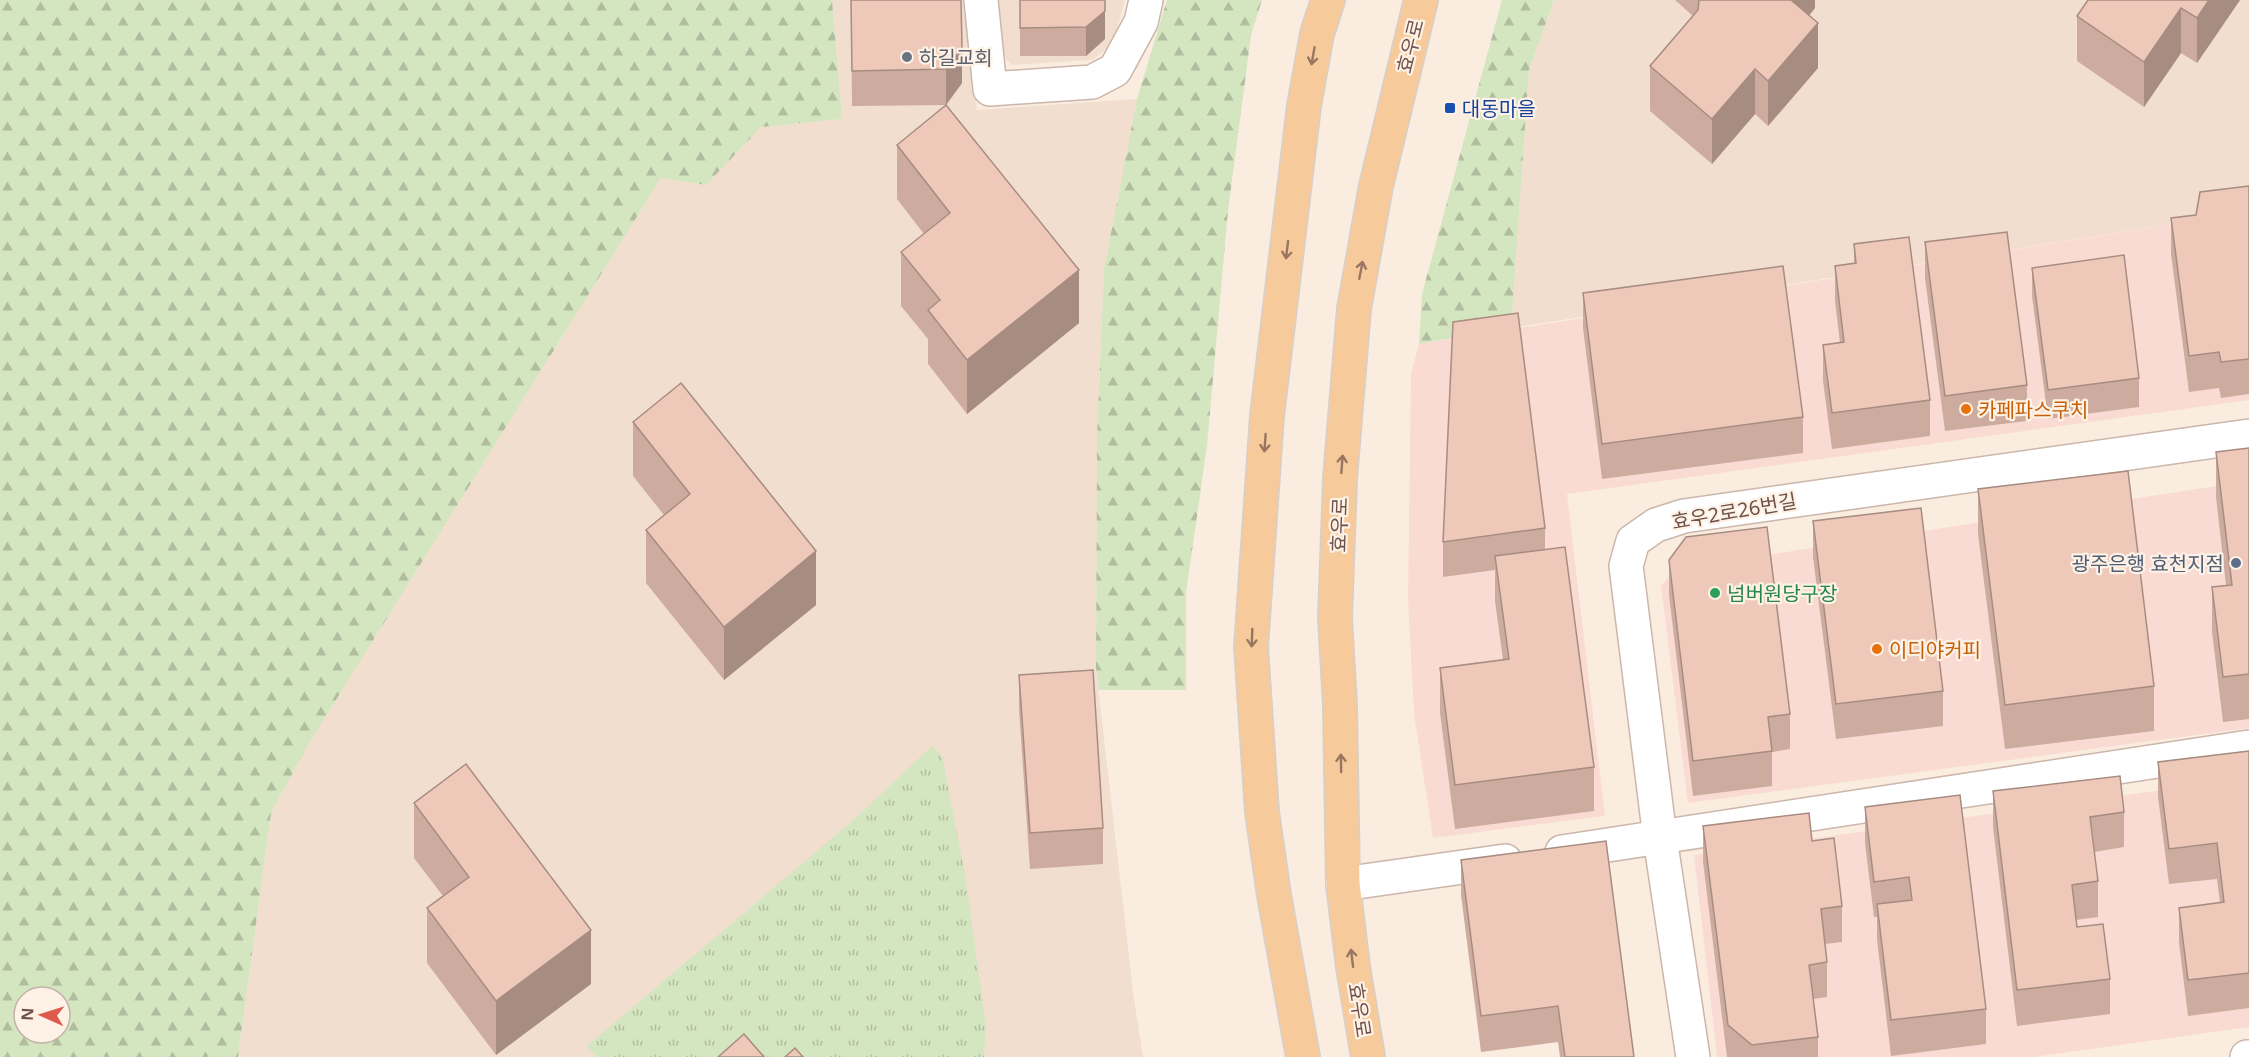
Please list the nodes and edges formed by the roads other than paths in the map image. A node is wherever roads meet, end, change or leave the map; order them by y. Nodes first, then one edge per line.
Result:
1 (981, 0) edge
2 (1146, 0) edge
3 (1328, 0) edge
4 (1421, 0) edge
5 (2249, 436) edge
6 (2249, 747) edge
7 (1660, 838) junction
8 (1343, 884) junction
9 (1303, 1057) edge
10 (1368, 1057) edge
11 (1693, 1057) edge

1 - 2 street
3 -> 9 main road
8 -> 4 main road, 효우로
5 - 7 street, 효우2로26번길
6 - 7 street
7 - 8 street
7 - 11 street, 효우2로26번길
10 -> 8 main road, 효우로

